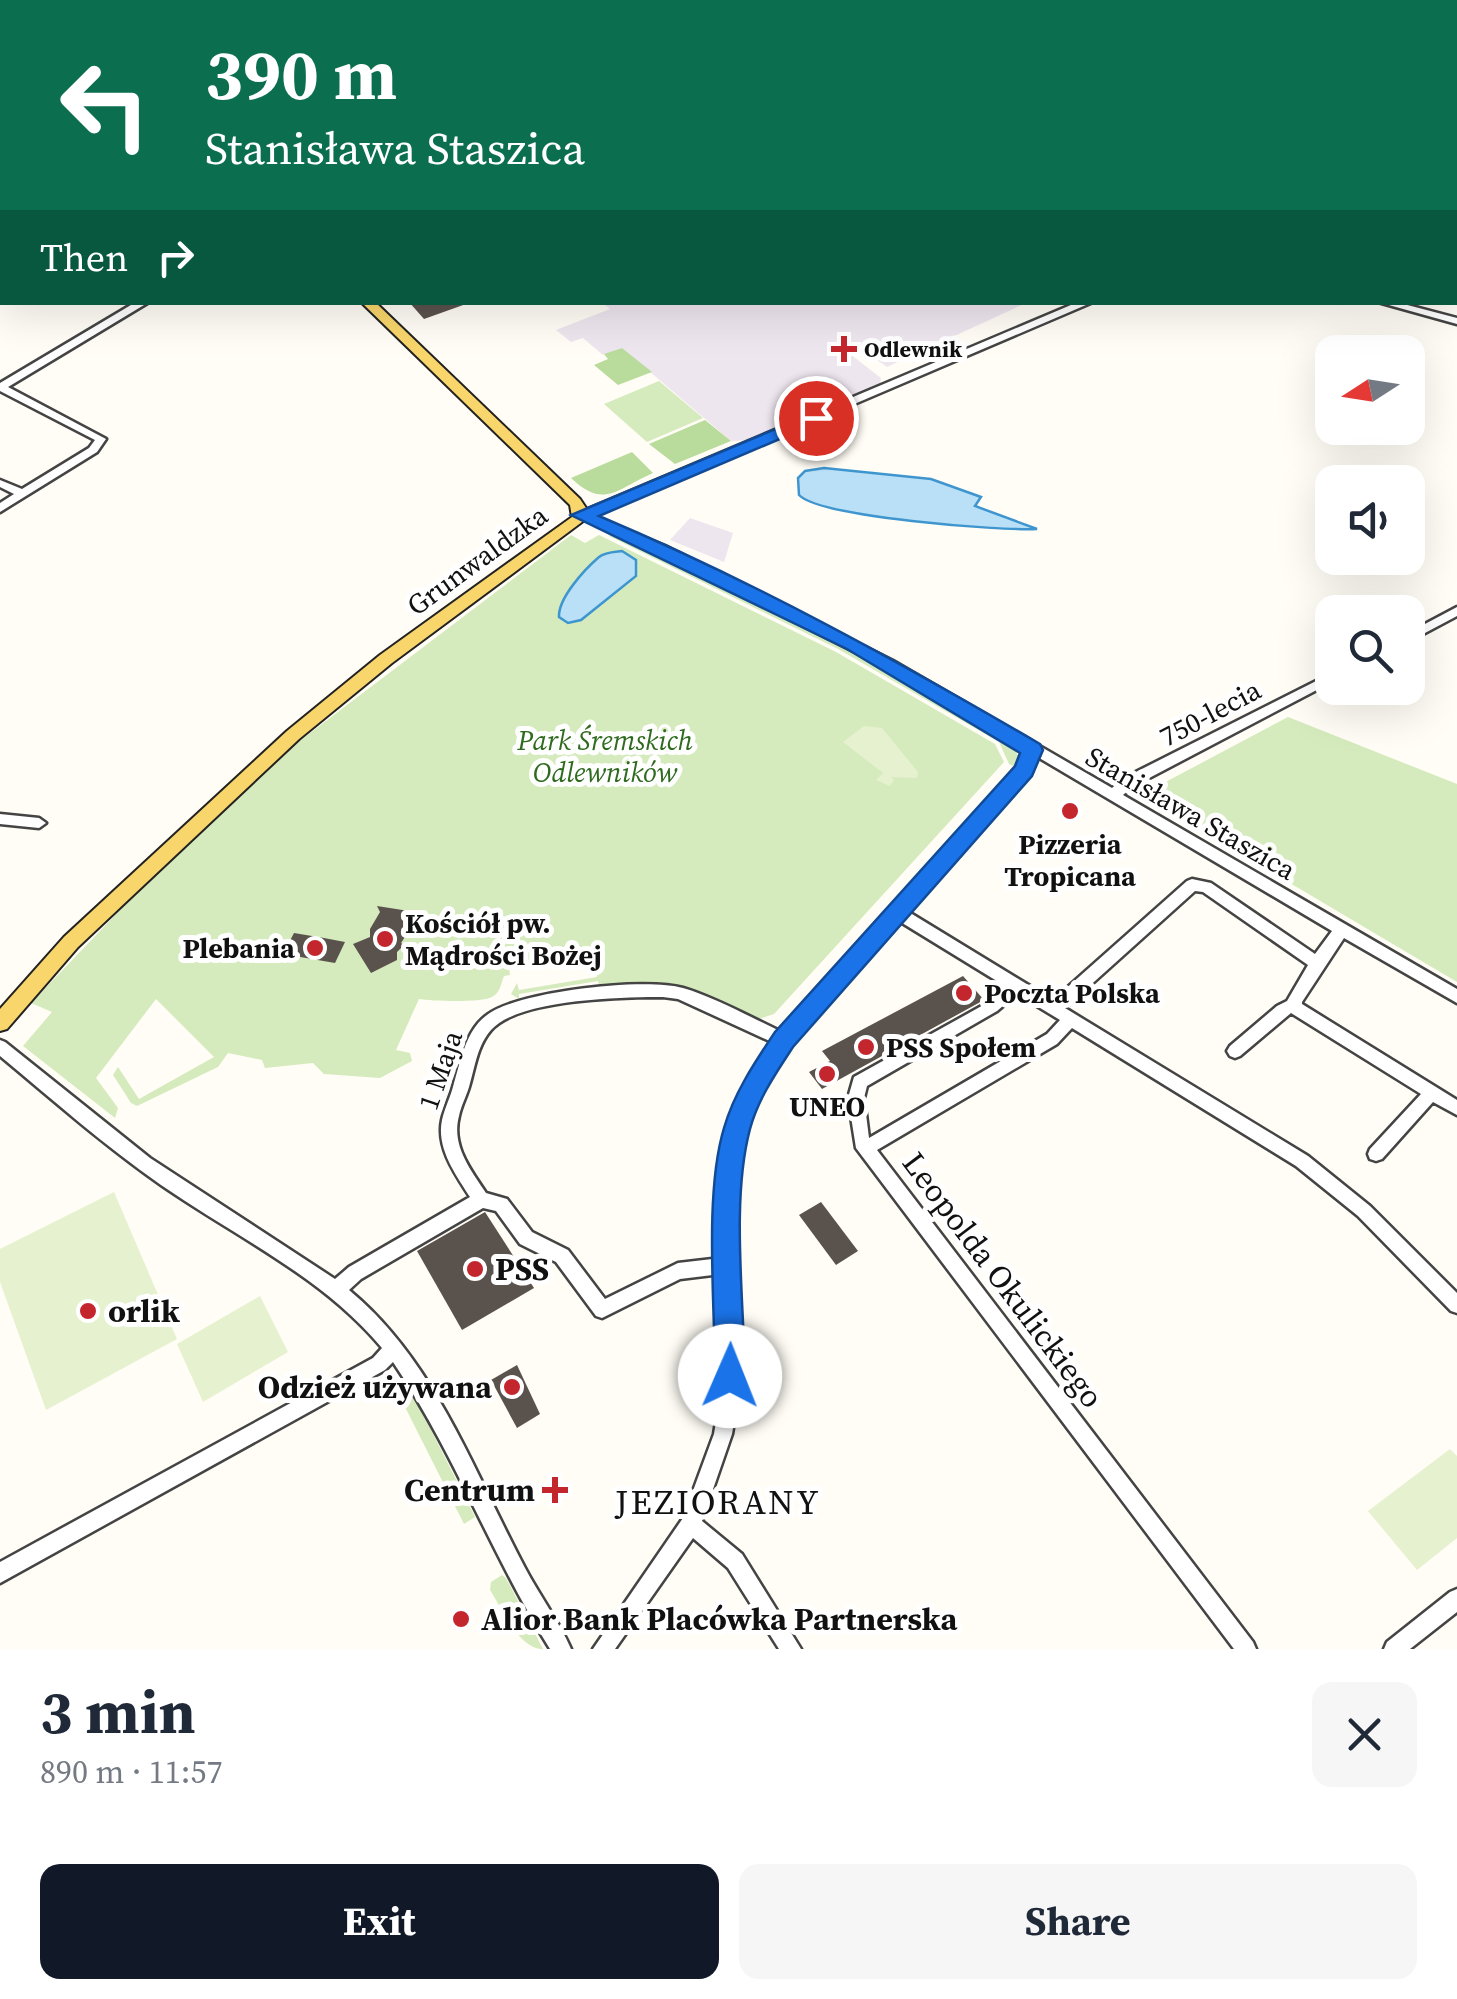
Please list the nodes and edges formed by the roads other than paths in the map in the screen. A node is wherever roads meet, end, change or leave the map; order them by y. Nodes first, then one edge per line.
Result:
1 (139, 305) edge
2 (369, 305) edge
3 (1081, 305) edge
4 (1395, 305) edge
5 (1457, 321) edge
6 (0, 387) edge
7 (0, 483) edge
8 (22, 494) junction
9 (0, 508) edge
10 (580, 515) junction
11 (1457, 612) edge
12 (1425, 629) edge
13 (1315, 686) edge
14 (1032, 750) junction
15 (1112, 796) junction
16 (0, 819) edge
17 (39, 823) dead end
18 (898, 912) junction
19 (1342, 929) junction
20 (1318, 963) junction
21 (1016, 986) junction
22 (1457, 997) edge
23 (1294, 1005) junction
24 (1054, 1009) junction
25 (1070, 1018) junction
26 (0, 1023) edge
27 (784, 1040) junction
28 (0, 1047) edge
29 (1235, 1051) dead end
30 (1432, 1092) junction
31 (1457, 1108) edge
32 (866, 1148) junction
33 (1376, 1154) dead end
34 (481, 1200) junction
35 (728, 1265) junction
36 (336, 1290) junction
37 (1457, 1305) edge
38 (394, 1348) junction
39 (690, 1524) junction
40 (0, 1573) edge
41 (1457, 1599) edge
42 (561, 1649) edge
43 (603, 1649) edge
44 (791, 1649) edge
45 (1246, 1649) edge
46 (1394, 1649) edge

1 - 6 street
2 - 10 main road, Stanisława Staszica
3 - 10 street, Grunwaldzka
4 - 5 street
6 - 8 street
7 - 8 street
8 - 9 street
10 - 14 street, Stanisława Staszica
10 - 26 main road, Grunwaldzka
11 - 12 street
13 - 15 street, 750-lecia
14 - 15 street, Stanisława Staszica
14 - 18 street
15 - 19 street, Stanisława Staszica
16 - 17 street
18 - 21 street
18 - 27 street
19 - 20 street
19 - 22 street, Stanisława Staszica
20 - 23 street
20 - 24 street
21 - 24 street
21 - 32 street, Leopolda Okulickiego
23 - 29 street
23 - 30 street
24 - 25 street
25 - 32 street
25 - 37 street
27 - 34 street, 1 Maja
27 - 35 street
28 - 36 street
30 - 31 street
30 - 33 street
32 - 45 street, Leopolda Okulickiego
34 - 35 street, 1 Maja
34 - 36 street
35 - 39 street
36 - 38 street
38 - 40 street
38 - 42 street
39 - 43 street
39 - 44 street
41 - 46 street

